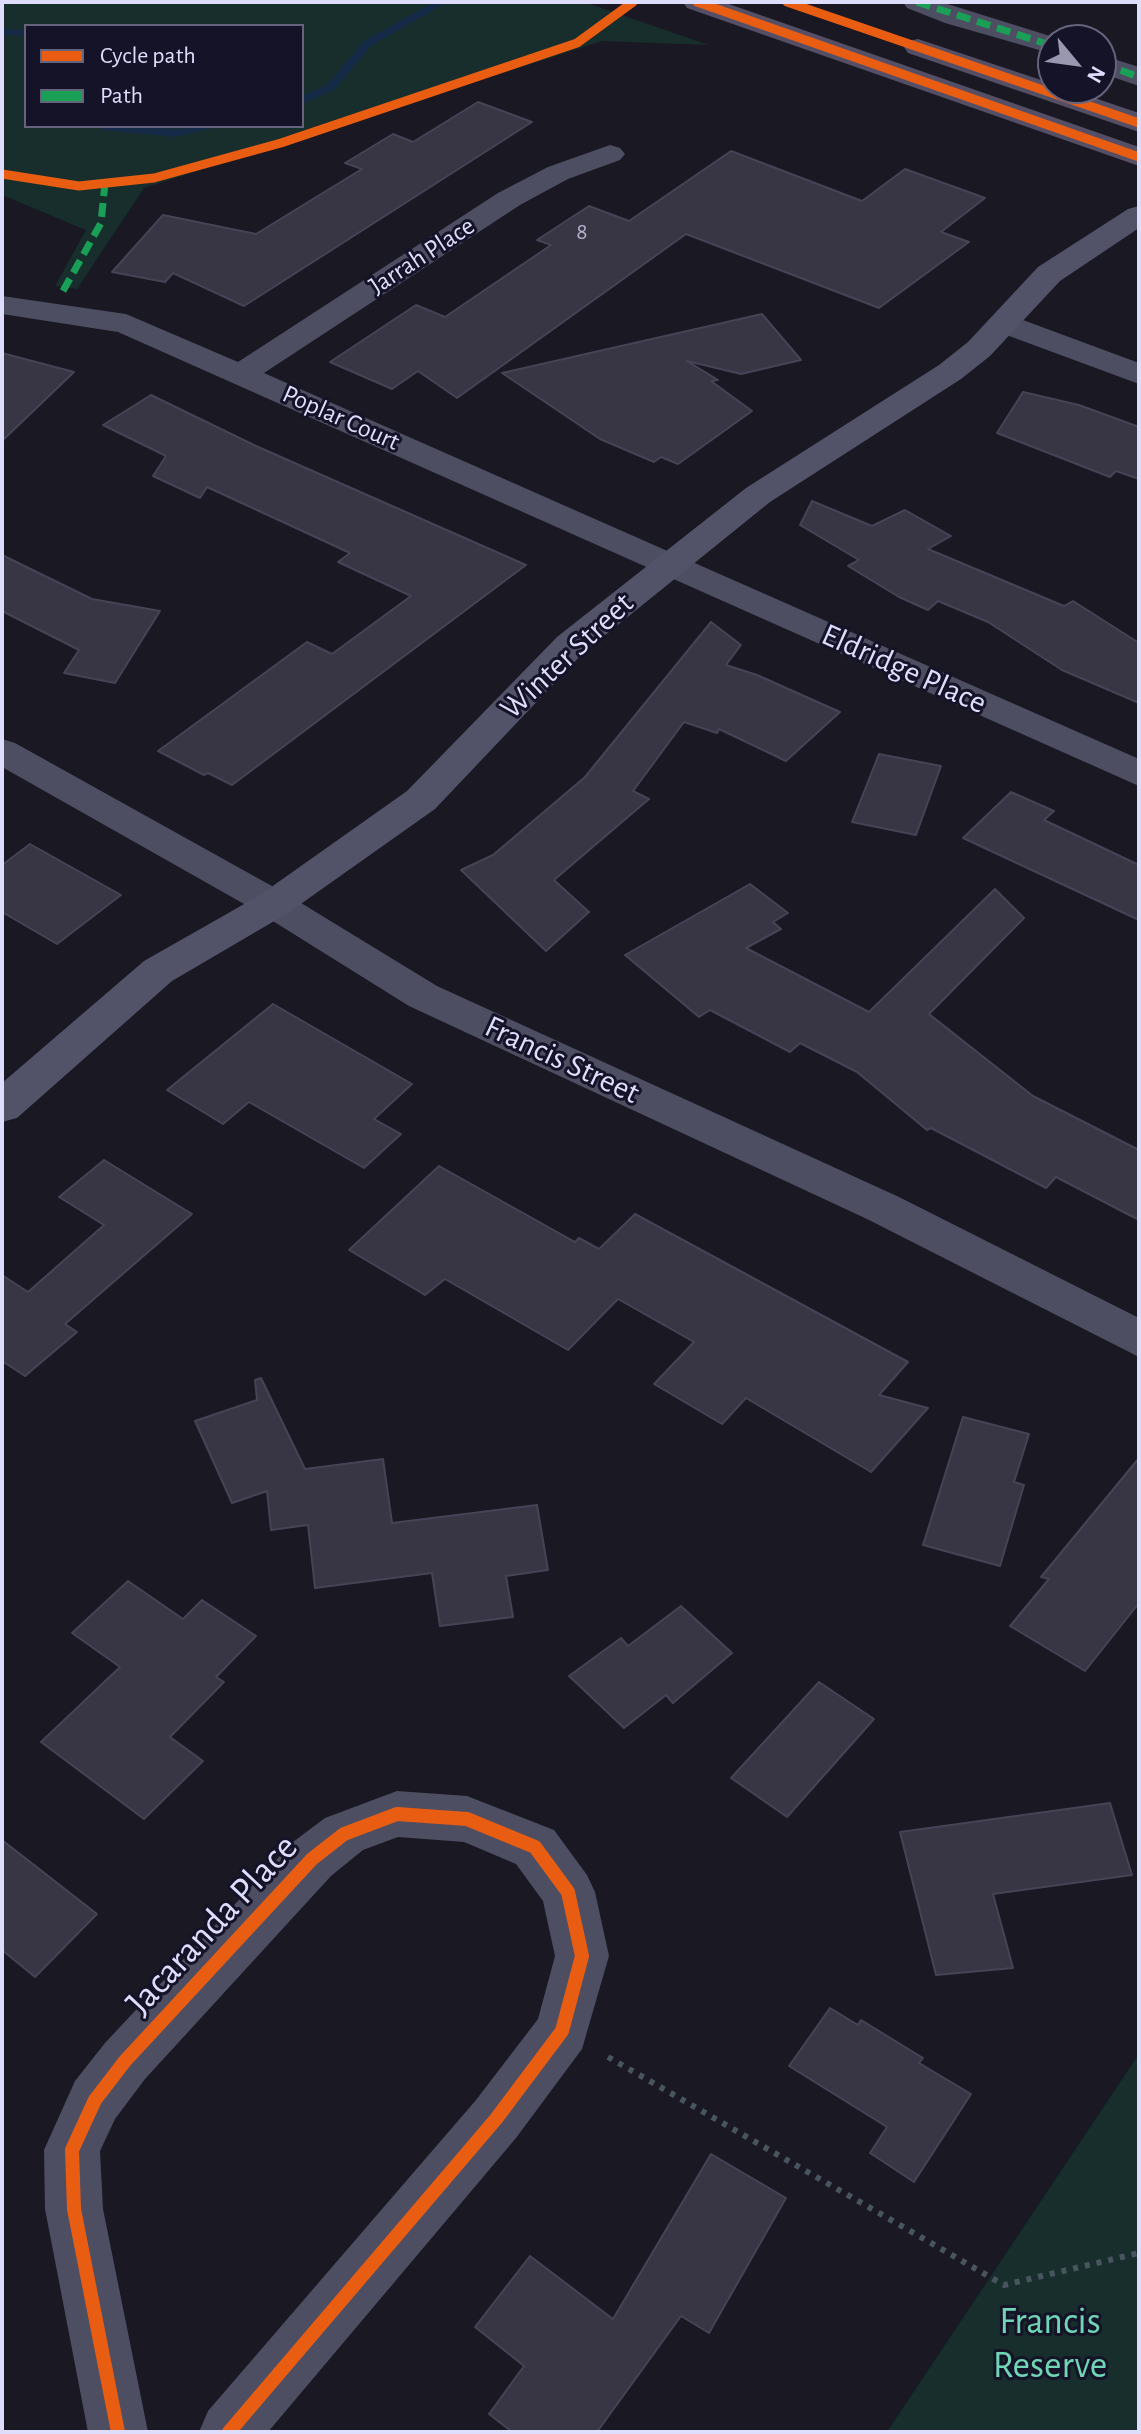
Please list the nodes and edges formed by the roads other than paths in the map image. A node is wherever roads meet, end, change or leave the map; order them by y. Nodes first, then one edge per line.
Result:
1 (697, 2) edge
2 (787, 2) edge
3 (917, 2) edge
4 (1037, 41) edge
5 (1117, 69) edge
6 (1139, 77) edge
7 (1139, 123) edge
8 (610, 154) dead end
9 (1139, 157) edge
10 (1139, 215) edge
11 (2, 305) edge
12 (1004, 323) junction
13 (242, 373) junction
14 (1139, 374) edge
15 (670, 565) junction
16 (2, 751) edge
17 (1139, 774) edge
18 (274, 904) junction
19 (2, 1107) edge
20 (1139, 1339) edge
21 (118, 2432) edge
22 (229, 2432) edge

1 - 9 main road
2 - 7 main road
3 - 4 street
5 - 6 street
8 - 13 street, Jarrah Place
10 - 12 street, Winter Street
11 - 13 street, Poplar Court
12 - 14 street
12 - 15 street, Winter Street
13 - 15 street, Poplar Court
15 - 17 street, Eldridge Place
15 - 18 street, Winter Street
16 - 18 street, Francis Street
18 - 19 street, Winter Street
18 - 20 street, Francis Street
21 - 22 street, Jacaranda Place

